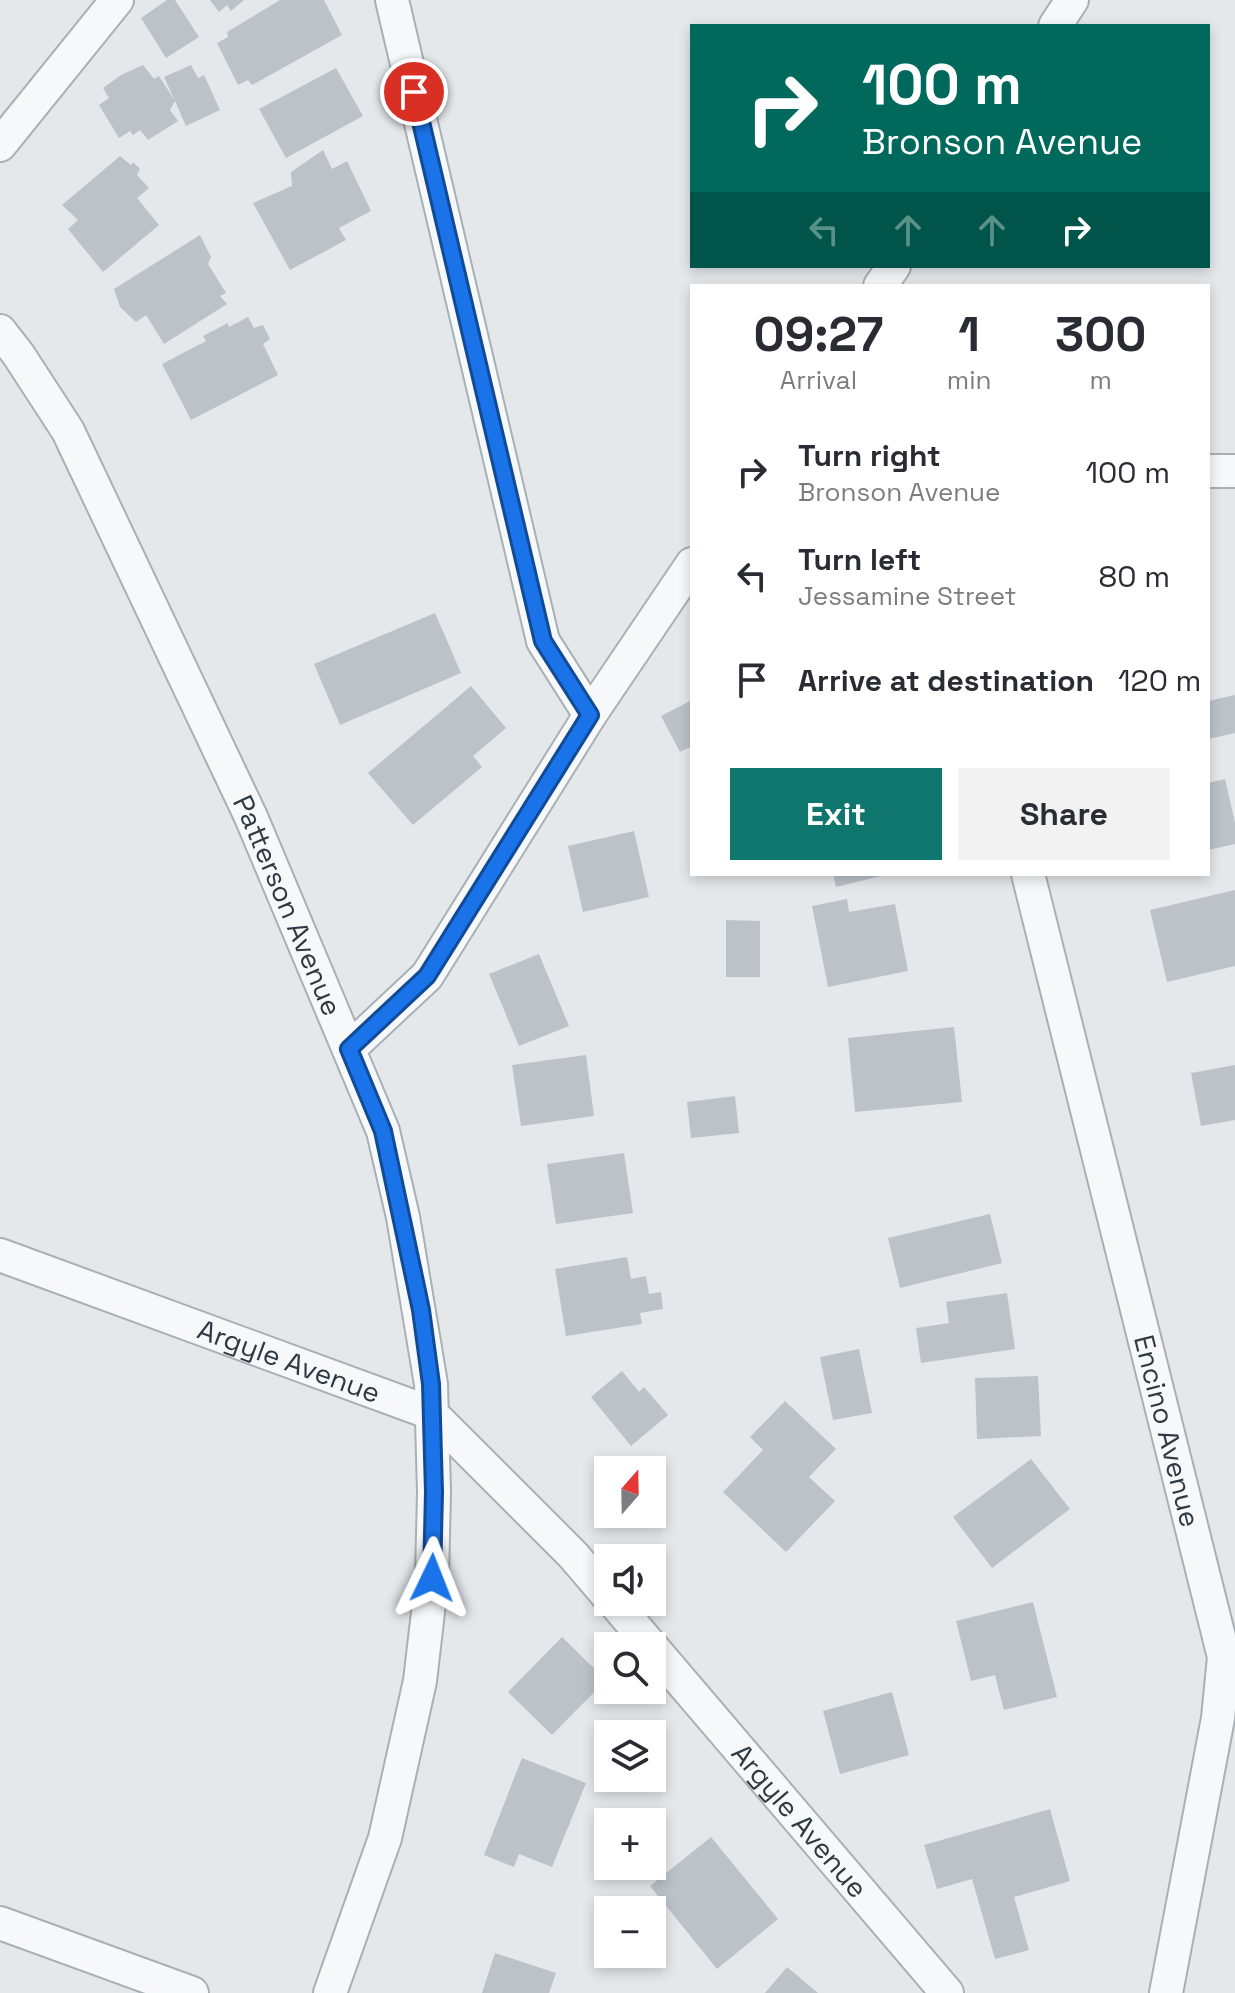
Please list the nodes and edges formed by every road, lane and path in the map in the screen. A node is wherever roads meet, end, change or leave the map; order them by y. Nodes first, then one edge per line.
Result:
1 (117, 0) edge
2 (392, 0) edge
3 (1072, 0) edge
4 (1056, 24) edge
5 (0, 145) edge
6 (0, 331) edge
7 (1210, 471) edge
8 (1235, 471) edge
9 (690, 567) edge
10 (590, 715) junction
11 (1029, 876) edge
12 (349, 1049) junction
13 (0, 1255) edge
14 (431, 1413) junction
15 (594, 1580) edge
16 (626, 1616) edge
17 (640, 1632) edge
18 (1230, 1653) edge
19 (666, 1662) edge
20 (0, 1923) edge
21 (192, 1993) edge
22 (330, 1993) edge
23 (947, 1993) edge
24 (1166, 1993) edge

1 - 5 street
2 - 10 street
3 - 4 street
6 - 12 street, Patterson Avenue
7 - 8 street
9 - 10 street
10 - 12 street
11 - 18 street, Encino Avenue
12 - 14 street, Patterson Avenue
13 - 14 street, Argyle Avenue
14 - 15 street, Argyle Avenue
14 - 22 street, Patterson Avenue
16 - 17 street, Argyle Avenue
18 - 24 street, Encino Avenue
19 - 23 street, Argyle Avenue
20 - 21 street

